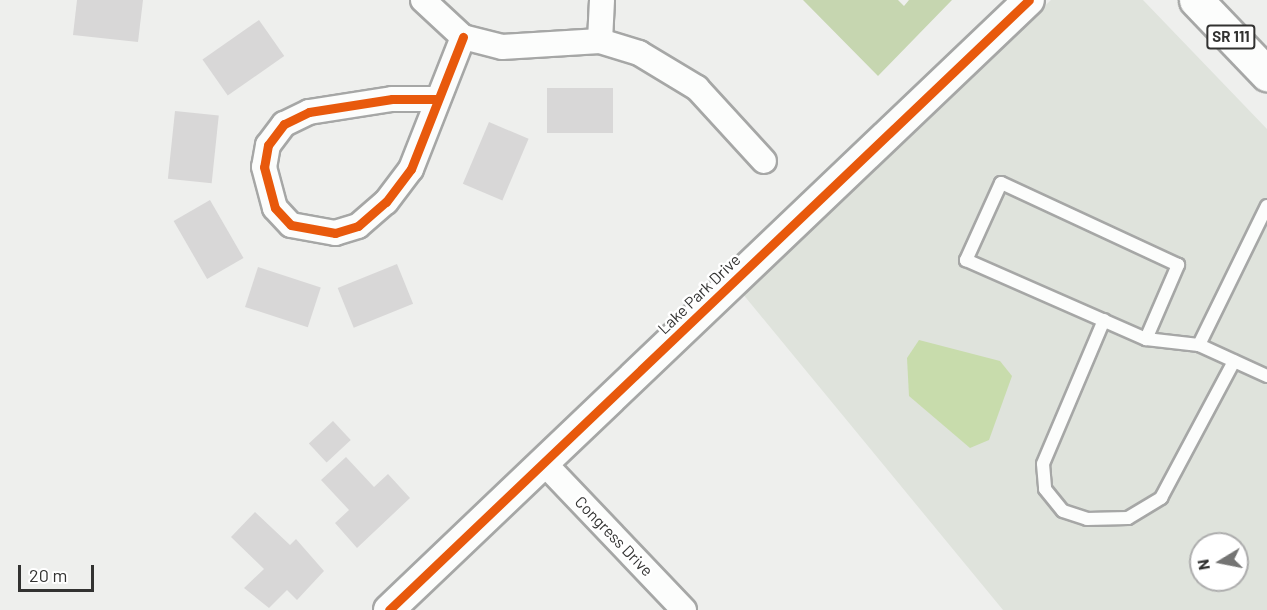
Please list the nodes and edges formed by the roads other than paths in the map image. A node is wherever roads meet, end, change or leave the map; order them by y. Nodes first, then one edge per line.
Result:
1 (423, 0) edge
2 (602, 0) edge
3 (1029, 0) edge
4 (1196, 0) edge
5 (463, 37) junction
6 (600, 40) junction
7 (1267, 74) edge
8 (437, 99) junction
9 (764, 161) dead end
10 (1267, 206) edge
11 (1104, 320) junction
12 (1146, 339) junction
13 (1199, 345) junction
14 (1234, 361) junction
15 (1267, 376) edge
16 (544, 463) junction
17 (389, 610) edge
18 (684, 610) edge

1 - 5 street
2 - 6 street
3 - 16 street, Lake Park Drive
4 - 7 main road, SR 111
5 - 6 street
5 - 8 street
6 - 9 street
8 - 8 street
10 - 13 lane
11 - 12 lane
11 - 12 lane
11 - 14 lane
12 - 13 lane
13 - 14 lane
14 - 15 lane
16 - 17 street, Lake Park Drive
16 - 18 street, Congress Drive

